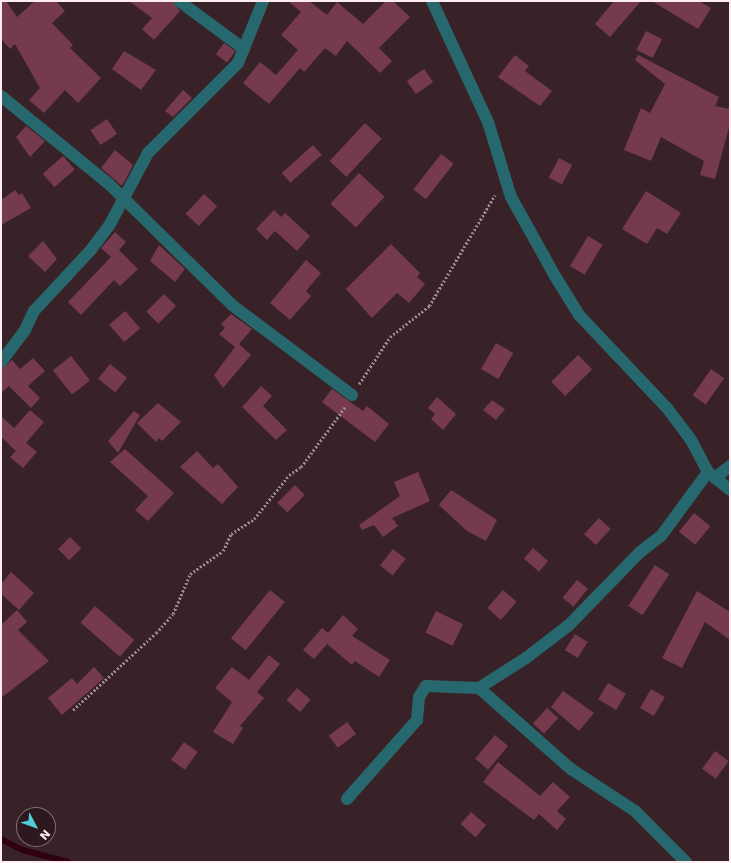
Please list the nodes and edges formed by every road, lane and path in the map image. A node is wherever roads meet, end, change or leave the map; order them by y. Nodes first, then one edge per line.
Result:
1 (180, 1) edge
2 (262, 1) edge
3 (432, 1) edge
4 (244, 48) junction
5 (1, 96) edge
6 (502, 169) junction
7 (124, 198) junction
8 (1, 362) edge
9 (352, 395) junction
10 (730, 466) edge
11 (711, 475) junction
12 (730, 490) edge
13 (479, 688) junction
14 (73, 710) dead end
15 (347, 799) dead end
16 (686, 862) edge

1 - 4 street
2 - 4 street
3 - 6 street
4 - 7 street
5 - 7 street
6 - 9 path
6 - 11 street
7 - 8 street
7 - 9 street
9 - 14 path
10 - 11 street
11 - 12 street
11 - 13 street
13 - 15 street
13 - 16 street

